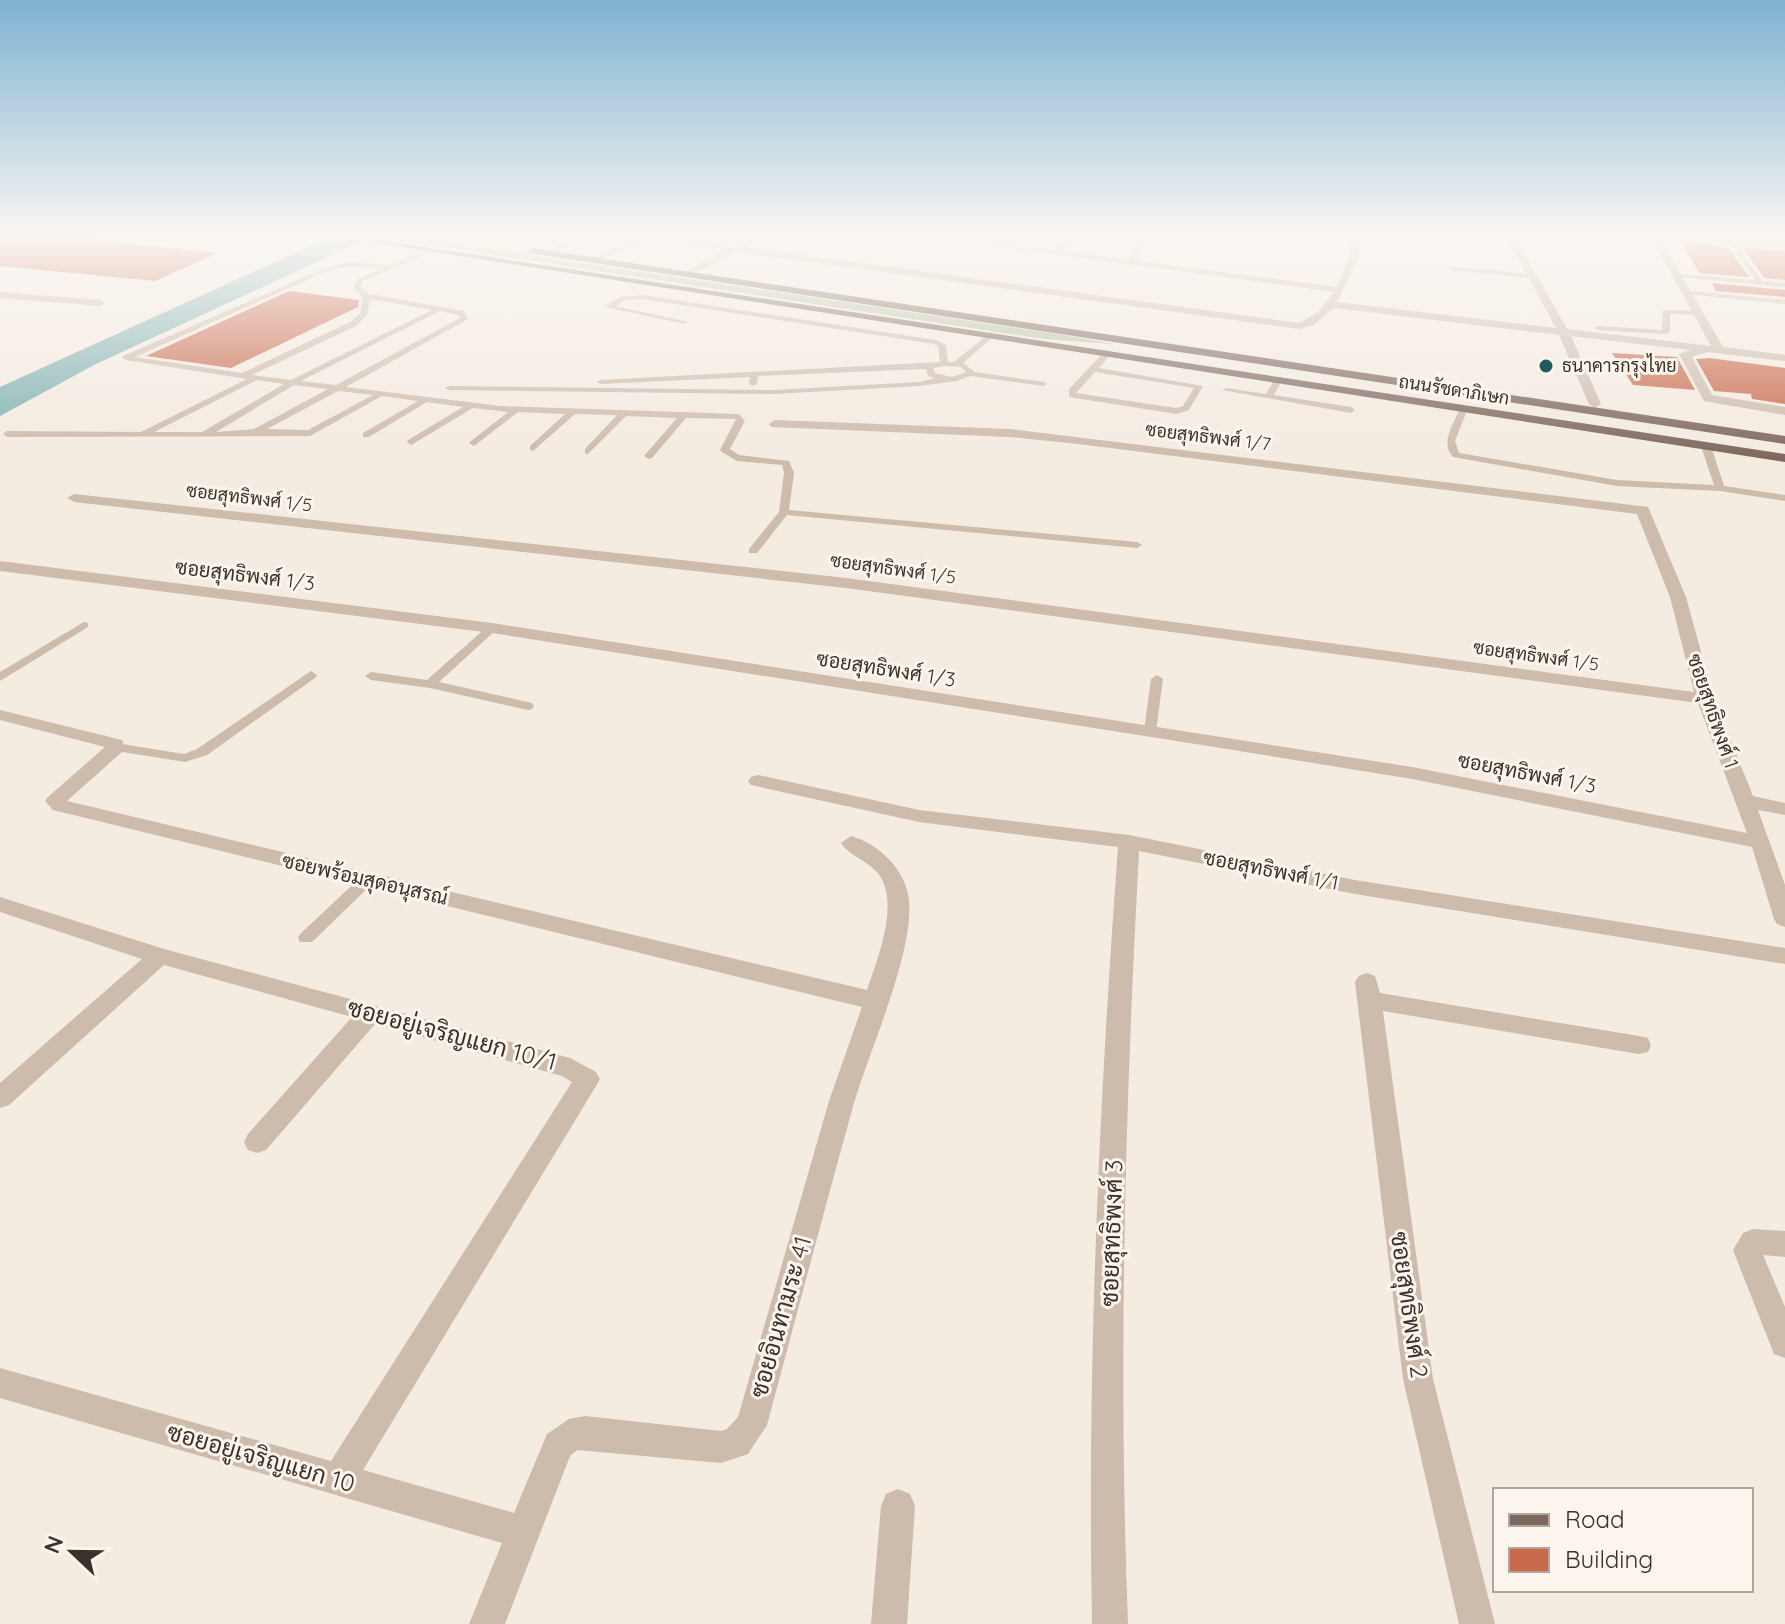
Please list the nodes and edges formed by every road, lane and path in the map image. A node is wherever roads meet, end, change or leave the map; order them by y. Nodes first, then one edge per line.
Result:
1 (235, 310) edge
2 (364, 310) edge
3 (437, 310) edge
4 (448, 310) edge
5 (623, 310) edge
6 (726, 310) edge
7 (830, 310) edge
8 (930, 310) edge
9 (1181, 310) edge
10 (1323, 310) edge
11 (1375, 310) edge
12 (1551, 310) edge
13 (1673, 310) edge
14 (1698, 310) edge
15 (1763, 310) edge
16 (1785, 312) edge
17 (685, 322) dead end
18 (1598, 328) dead end
19 (1564, 333) junction
20 (991, 334) junction
21 (1129, 339) junction
22 (1719, 350) junction
23 (1114, 353) junction
24 (1785, 360) edge
25 (944, 364) junction
26 (957, 364) junction
27 (929, 366) junction
28 (1093, 369) junction
29 (754, 374) junction
30 (970, 374) junction
31 (243, 376) junction
32 (255, 378) junction
33 (944, 379) junction
34 (293, 382) junction
35 (1277, 382) junction
36 (1043, 384) dead end
37 (557, 387) junction
38 (449, 388) dead end
39 (338, 389) junction
40 (1226, 390) dead end
41 (753, 392) junction
42 (379, 395) junction
43 (1269, 397) junction
44 (424, 401) junction
45 (1595, 404) junction
46 (472, 405) junction
47 (517, 409) junction
48 (1351, 410) dead end
49 (1463, 410) junction
50 (1781, 410) edge
51 (573, 411) junction
52 (624, 413) junction
53 (684, 415) junction
54 (775, 424) dead end
55 (256, 432) junction
56 (1785, 432) edge
57 (7, 434) dead end
58 (142, 435) junction
59 (204, 435) junction
60 (366, 435) dead end
61 (1785, 440) edge
62 (411, 442) dead end
63 (474, 443) dead end
64 (1706, 446) junction
65 (533, 448) dead end
66 (1785, 448) edge
67 (588, 451) dead end
68 (649, 456) dead end
69 (1785, 458) edge
70 (1720, 488) junction
71 (74, 498) dead end
72 (1785, 498) edge
73 (1636, 507) joint
74 (784, 512) junction
75 (1137, 545) dead end
76 (753, 551) dead end
77 (0, 566) edge
78 (84, 625) dead end
79 (492, 628) junction
80 (311, 675) dead end
81 (371, 676) dead end
82 (0, 677) edge
83 (1157, 679) dead end
84 (430, 684) junction
85 (1705, 699) junction
86 (528, 706) dead end
87 (0, 715) edge
88 (1150, 731) junction
89 (116, 747) junction
90 (758, 781) dead end
91 (1745, 801) junction
92 (1785, 809) edge
93 (1129, 842) junction
94 (1761, 842) junction
95 (851, 843) dead end
96 (367, 880) junction
97 (0, 904) edge
98 (1785, 919) edge
99 (306, 938) dead end
100 (160, 956) junction
101 (1785, 956) edge
102 (875, 1001) junction
103 (370, 1013) junction
104 (1639, 1045) dead end
105 (0, 1098) edge
106 (257, 1142) dead end
107 (1785, 1244) edge
108 (1785, 1344) edge
109 (0, 1383) edge
110 (338, 1481) junction
111 (898, 1506) dead end
112 (522, 1532) junction
113 (487, 1624) edge
114 (889, 1624) edge
115 (1110, 1624) edge
116 (1477, 1624) edge

1 - 31 lane
2 - 31 lane
3 - 34 lane
4 - 39 lane
5 - 17 lane
6 - 25 lane
7 - 20 main road, ถนนรัชดาภิเษก
8 - 21 main road, ถนนรัชดาภิเษก
9 - 10 street
11 - 19 street
12 - 19 street
13 - 18 lane
14 - 22 street
15 - 16 lane
19 - 22 street
19 - 45 street
20 - 23 main road, ถนนรัชดาภิเษก
20 - 26 lane
21 - 45 main road, ถนนรัชดาภิเษก
21 - 61 main road, ถนนรัชดาภิเษก
22 - 24 street
23 - 28 lane
23 - 35 main road, ถนนรัชดาภิเษก
23 - 66 main road, ถนนรัชดาภิเษก
24 - 50 street
25 - 26 lane
25 - 27 lane
26 - 30 lane
27 - 29 lane
27 - 33 lane
28 - 28 lane
29 - 37 lane
29 - 41 lane
30 - 33 lane
30 - 36 lane
31 - 32 lane
32 - 34 lane
32 - 58 lane
33 - 41 lane
34 - 39 lane
34 - 59 lane
35 - 43 lane
35 - 49 main road, ถนนรัชดาภิเษก
37 - 38 lane
37 - 41 lane
39 - 42 lane
39 - 55 lane
40 - 43 lane
42 - 44 lane
42 - 55 lane
43 - 48 lane
44 - 46 lane
44 - 60 lane
45 - 56 main road, ถนนรัชดาภิเษก
46 - 47 lane
46 - 62 lane
47 - 51 lane
47 - 63 lane
49 - 64 main road, ถนนรัชดาภิเษก
49 - 70 lane
50 - 56 street
51 - 52 lane
51 - 65 lane
52 - 53 lane
52 - 67 lane
53 - 68 lane
53 - 74 lane
54 - 73 street, ซอยสุทธิพงศ์ 1/7
55 - 59 lane
57 - 58 lane
58 - 59 lane
64 - 69 main road, ถนนรัชดาภิเษก
64 - 70 lane
70 - 72 lane
71 - 85 street, ซอยสุทธิพงศ์ 1/5
73 - 85 street, ซอยสุทธิพงศ์ 1
74 - 75 lane
74 - 76 lane
77 - 79 street, ซอยสุทธิพงศ์ 1/3
78 - 82 lane
79 - 84 lane
79 - 88 street, ซอยสุทธิพงศ์ 1/3
80 - 89 lane
81 - 84 lane
83 - 88 lane
84 - 86 lane
85 - 91 street, ซอยสุทธิพงศ์ 1
87 - 89 street
88 - 94 street, ซอยสุทธิพงศ์ 1/3
89 - 96 street, ซอยพร้อมสุดอนุสรณ์
90 - 93 street, ซอยสุทธิพงศ์ 1/1
91 - 92 street
91 - 94 street, ซอยสุทธิพงศ์ 1
93 - 101 street, ซอยสุทธิพงศ์ 1/1
93 - 115 street, ซอยสุทธิพงศ์ 3
94 - 98 street, ซอยสุทธิพงศ์ 1
95 - 102 street, ซอยอินทามระ 41
96 - 99 lane
96 - 102 street, ซอยพร้อมสุดอนุสรณ์
97 - 100 street, ซอยอยู่เจริญแยก 10/1
100 - 103 street, ซอยอยู่เจริญแยก 10/1
100 - 105 street
102 - 112 street, ซอยอินทามระ 41
103 - 106 street
103 - 110 street, ซอยอยู่เจริญแยก 10/1
104 - 116 street, ซอยสุทธิพงศ์ 2
107 - 108 street
109 - 110 street, ซอยอยู่เจริญแยก 10
110 - 112 street, ซอยอยู่เจริญแยก 10
111 - 114 street
112 - 113 street, ซอยอินทามระ 41

